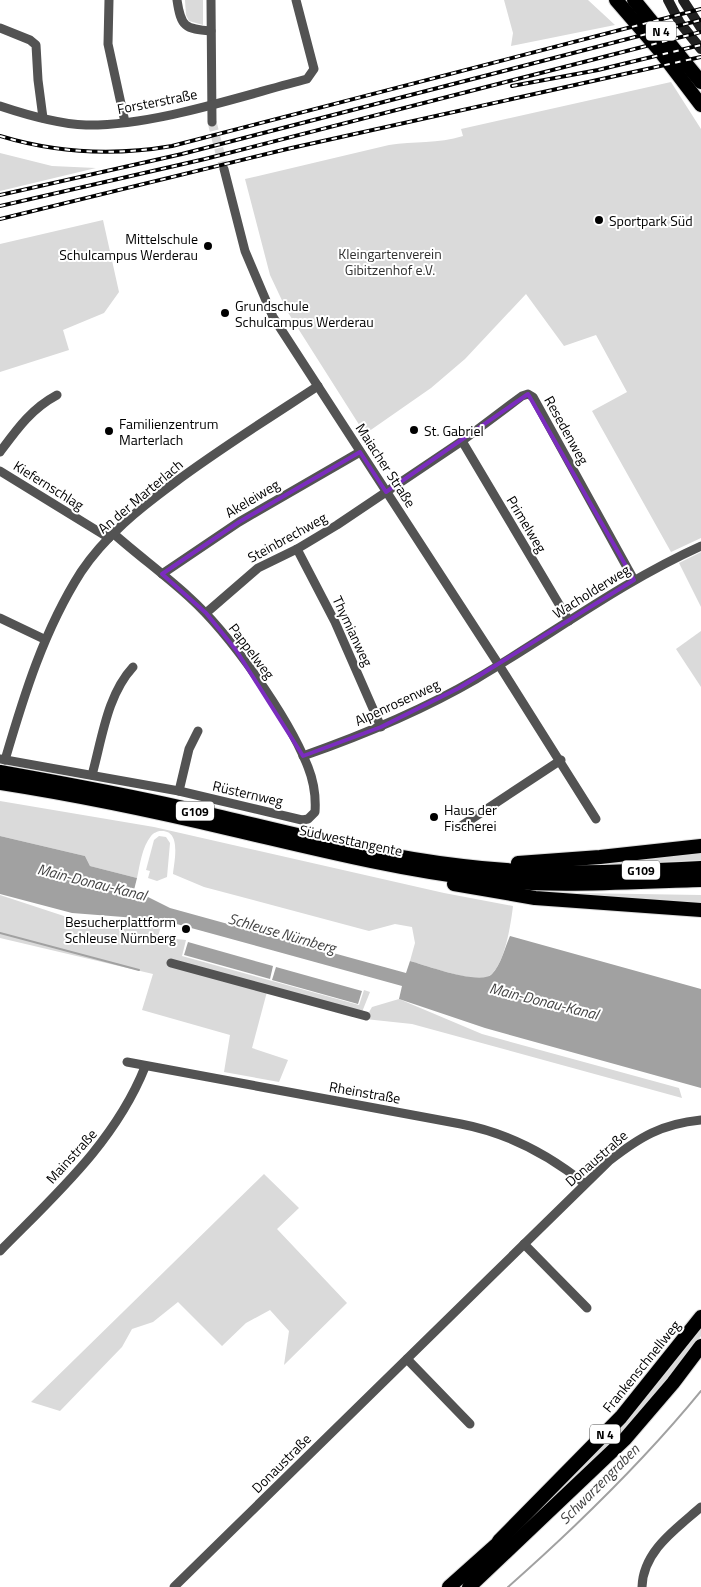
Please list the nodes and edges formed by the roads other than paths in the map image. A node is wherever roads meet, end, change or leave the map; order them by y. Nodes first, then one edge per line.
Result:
1 (109, 0) edge
2 (178, 0) edge
3 (211, 0) edge
4 (296, 0) edge
5 (616, 0) edge
6 (634, 0) edge
7 (668, 0) edge
8 (683, 0) edge
9 (0, 28) edge
10 (701, 28) edge
11 (211, 31) junction
12 (701, 49) edge
13 (701, 82) edge
14 (212, 104) junction
15 (701, 105) edge
16 (0, 106) edge
17 (43, 118) junction
18 (125, 122) junction
19 (212, 122) tunnel mouth
20 (224, 169) tunnel mouth
21 (318, 386) junction
22 (56, 395) dead end
23 (462, 441) junction
24 (0, 452) edge
25 (360, 452) junction
26 (0, 471) edge
27 (386, 492) junction
28 (112, 536) junction
29 (701, 546) edge
30 (297, 549) junction
31 (162, 574) junction
32 (634, 580) junction
33 (206, 613) junction
34 (0, 618) edge
35 (569, 621) junction
36 (44, 639) junction
37 (499, 665) junction
38 (133, 667) dead end
39 (381, 727) junction
40 (198, 731) dead end
41 (303, 756) junction
42 (561, 760) junction
43 (2, 764) edge
44 (92, 775) junction
45 (0, 783) edge
46 (179, 791) junction
47 (311, 817) joint
48 (596, 819) dead end
49 (461, 826) dead end
50 (701, 846) edge
51 (372, 862) junction
52 (444, 864) junction
53 (701, 868) edge
54 (701, 880) edge
55 (639, 882) junction
56 (701, 888) edge
57 (701, 910) edge
58 (171, 963) dead end
59 (366, 1016) dead end
60 (127, 1062) dead end
61 (145, 1066) junction
62 (701, 1120) edge
63 (585, 1184) junction
64 (524, 1244) junction
65 (0, 1251) edge
66 (587, 1308) dead end
67 (701, 1317) edge
68 (701, 1346) edge
69 (407, 1359) junction
70 (470, 1424) dead end
71 (701, 1507) edge
72 (553, 1509) junction
73 (499, 1542) junction
74 (174, 1587) edge
75 (449, 1587) edge
76 (469, 1587) edge
77 (642, 1587) edge

1 - 18 street
2 - 11 street
3 - 11 street
4 - 14 street, Forsterstraße
5 - 15 highway, N 4
6 - 13 highway, N 4
7 - 12 main road
8 - 10 main road
9 - 17 street
11 - 14 street
14 - 18 street, Forsterstraße
14 - 19 street
16 - 17 street, Forsterstraße
17 - 18 street, Forsterstraße
20 - 21 street, Maiacher Straße
21 - 25 street, Maiacher Straße
21 - 28 street, An der Marterlach
22 - 24 street
23 - 27 street, Resedenweg
23 - 32 street, Resedenweg
23 - 35 street, Primelweg
25 - 27 street, Maiacher Straße
25 - 31 street, Akeleiweg
26 - 28 street, Kiefernschlag
27 - 30 street, Steinbrechweg
27 - 37 street, Maiacher Straße
28 - 31 street, Pappelweg
28 - 36 street, An der Marterlach
29 - 32 street, Wacholderweg
30 - 33 street, Steinbrechweg
30 - 39 street, Thymianweg
31 - 33 street, Pappelweg
32 - 35 street, Wacholderweg
33 - 41 street, Pappelweg
34 - 36 street
35 - 37 street, Wacholderweg
36 - 43 street, An der Marterlach
37 - 39 street, Alpenrosenweg
37 - 42 street, Maiacher Straße
38 - 44 street
39 - 41 street, Alpenrosenweg
40 - 46 street
41 - 47 street, Pappelweg
42 - 48 street, Maiacher Straße
42 - 49 street
43 - 44 street, Rüsternweg
43 - 52 highway, Südwesttangente / G109
44 - 46 street, Rüsternweg
45 - 51 highway, Südwesttangente / G109
46 - 47 street, Rüsternweg
50 - 52 highway
51 - 55 highway, Südwesttangente / G109
51 - 57 highway
52 - 53 highway, Südwesttangente / G109
54 - 55 highway, Südwesttangente / G109
55 - 56 highway
58 - 59 street
60 - 61 street, Rheinstraße
61 - 63 street, Rheinstraße
61 - 65 street, Mainstraße
62 - 63 street, Donaustraße
63 - 64 street, Donaustraße
64 - 66 street
64 - 69 street, Donaustraße
67 - 73 highway, Frankenschnellweg / N 4
68 - 72 highway, Frankenschnellweg / N 4
69 - 70 street
69 - 74 street, Donaustraße
71 - 77 street
72 - 73 highway, Frankenschnellweg / N 4
72 - 76 highway, Frankenschnellweg / N 4
73 - 75 highway, Frankenschnellweg / N 4

